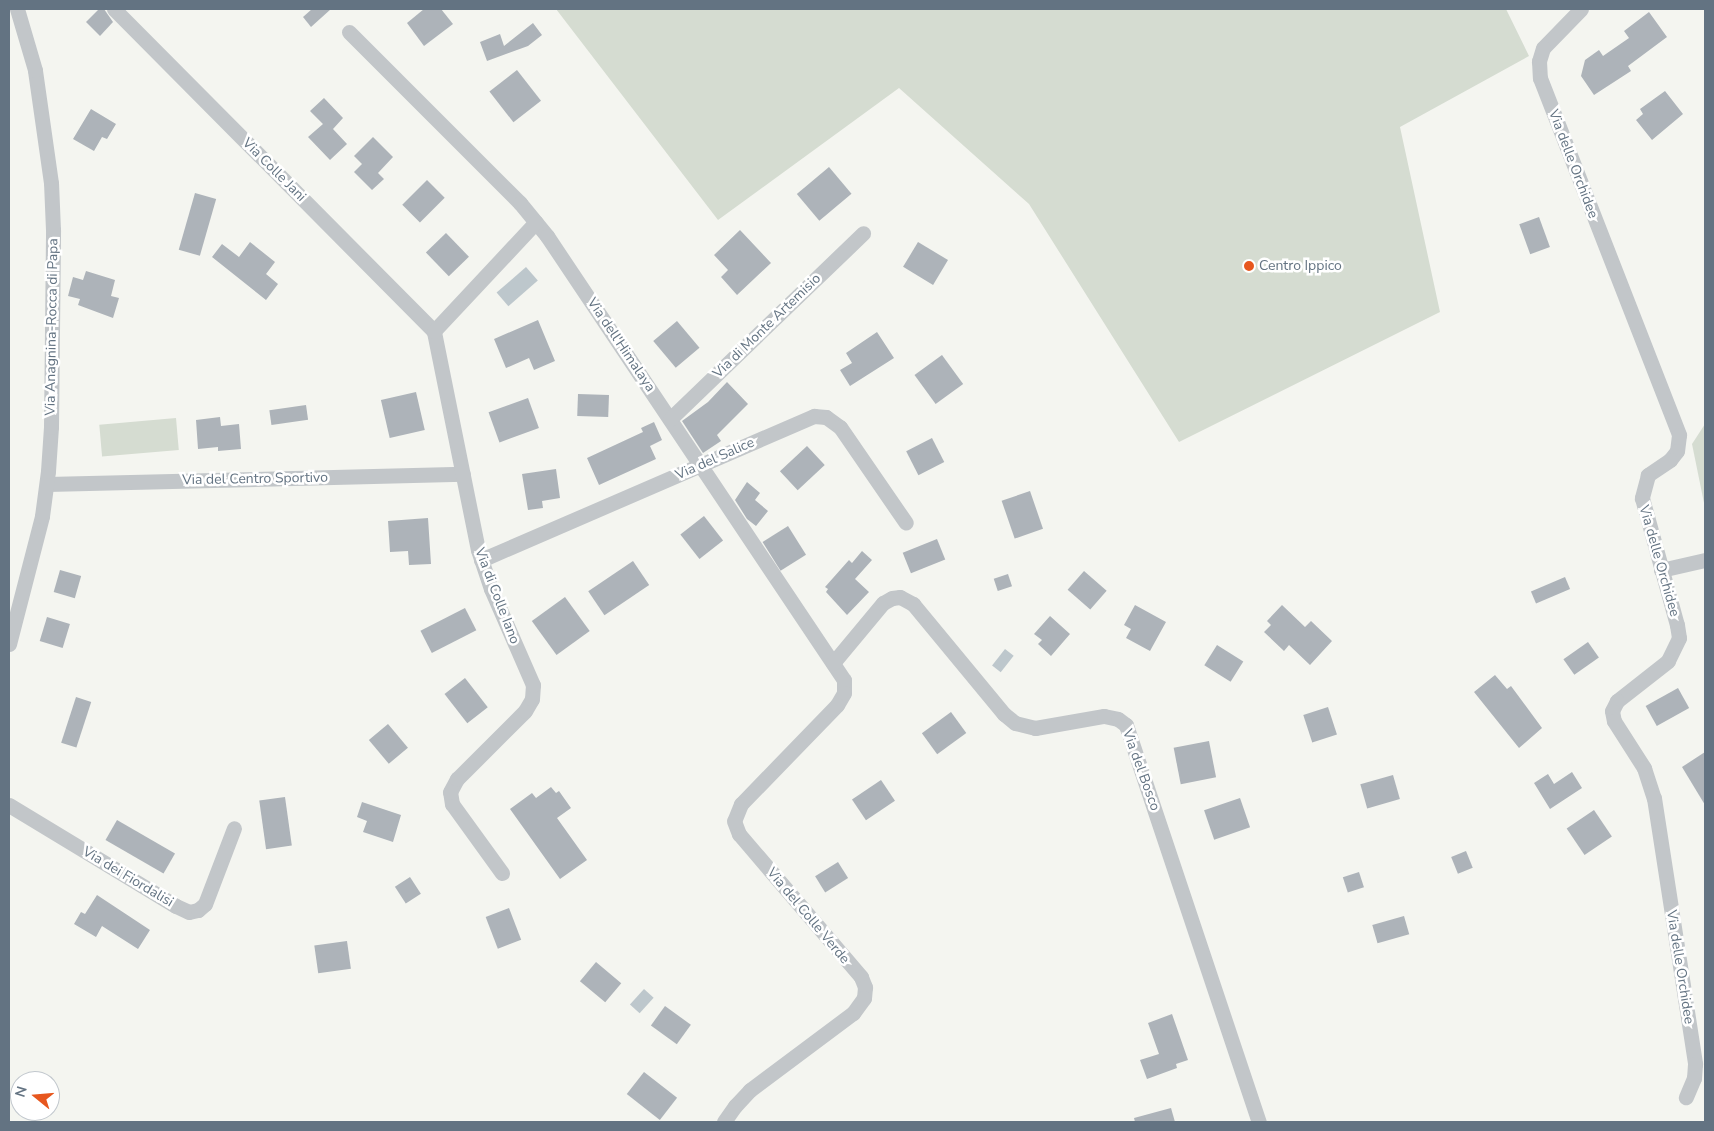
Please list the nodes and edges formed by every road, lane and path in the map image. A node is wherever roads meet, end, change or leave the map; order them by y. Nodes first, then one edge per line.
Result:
1 (17, 9) edge
2 (114, 9) edge
3 (1581, 9) edge
4 (349, 32) dead end
5 (536, 222) junction
6 (863, 233) dead end
7 (434, 331) junction
8 (670, 419) junction
9 (701, 465) junction
10 (464, 474) junction
11 (47, 484) junction
12 (906, 523) dead end
13 (481, 560) junction
14 (1705, 560) edge
15 (1662, 570) junction
16 (10, 637) edge
17 (833, 663) junction
18 (844, 693) joint
19 (9, 805) edge
20 (234, 828) dead end
21 (502, 873) dead end
22 (1686, 1097) dead end
23 (724, 1122) edge
24 (1259, 1122) edge

1 - 11 street, Via Anagnina-Rocca di Papa
2 - 7 street, Via Colle Jani
3 - 15 street, Via delle Orchidee
4 - 5 street, Via dell'Himalaya
5 - 7 street
5 - 8 street, Via dell'Himalaya
6 - 8 street, Via di Monte Artemisio
7 - 10 street, Via di Colle Iano
8 - 9 street, Via dell'Himalaya
9 - 12 street, Via del Salice
9 - 13 street, Via del Salice
9 - 17 street, Via dell'Himalaya
10 - 11 street, Via del Centro Sportivo
10 - 13 street, Via di Colle Iano
11 - 16 street, Via Anagnina-Rocca di Papa
13 - 21 street, Via di Colle Iano
14 - 15 street
15 - 22 street, Via delle Orchidee
17 - 18 street, Via dell'Himalaya
17 - 24 street, Via del Bosco
18 - 23 street, Via del Colle Verde
19 - 20 street, Via dei Fiordalisi

